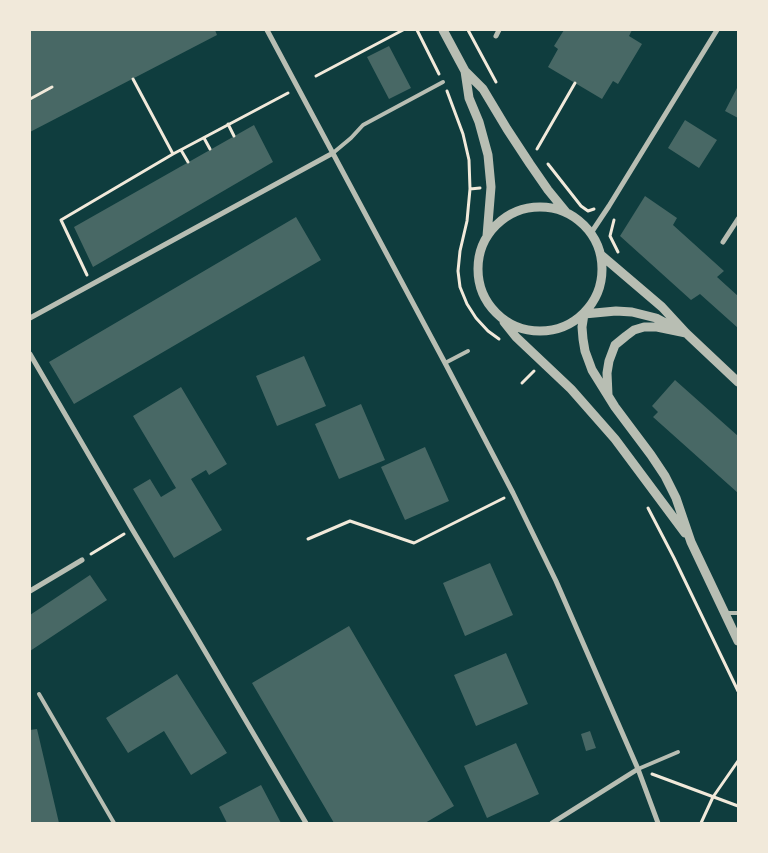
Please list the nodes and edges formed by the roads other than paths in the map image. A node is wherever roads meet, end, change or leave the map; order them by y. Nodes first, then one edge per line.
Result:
1 (267, 30) edge
2 (443, 30) edge
3 (499, 30) edge
4 (717, 30) edge
5 (496, 36) dead end
6 (464, 71) junction
7 (443, 82) road end
8 (333, 153) junction
9 (566, 212) junction
10 (738, 219) edge
11 (591, 233) junction
12 (487, 236) junction
13 (722, 242) dead end
14 (601, 255) junction
15 (498, 314) junction
16 (584, 314) junction
17 (30, 318) edge
18 (686, 333) junction
19 (468, 351) dead end
20 (30, 354) edge
21 (445, 363) junction
22 (738, 382) edge
23 (608, 395) junction
24 (692, 542) junction
25 (82, 560) road end
26 (30, 591) edge
27 (725, 612) junction
28 (738, 613) edge
29 (738, 642) edge
30 (39, 694) dead end
31 (678, 752) dead end
32 (638, 769) junction
33 (114, 823) edge
34 (306, 823) edge
35 (552, 823) edge
36 (658, 823) edge

1 - 8 street
2 - 6 street
3 - 5 street
4 - 11 street
6 - 9 street
6 - 12 street
7 - 8 lane
8 - 17 street
8 - 21 street
9 - 11 street
9 - 12 street
10 - 13 street
11 - 14 street
12 - 15 street
14 - 16 street
14 - 18 street
15 - 16 street
15 - 24 street
16 - 18 street
16 - 23 street
18 - 22 street
18 - 23 street
19 - 21 lane
20 - 34 street
21 - 32 street
23 - 24 street
24 - 27 street
25 - 26 street
27 - 28 lane
27 - 29 street
30 - 33 lane
31 - 32 lane
32 - 35 street
32 - 36 street

